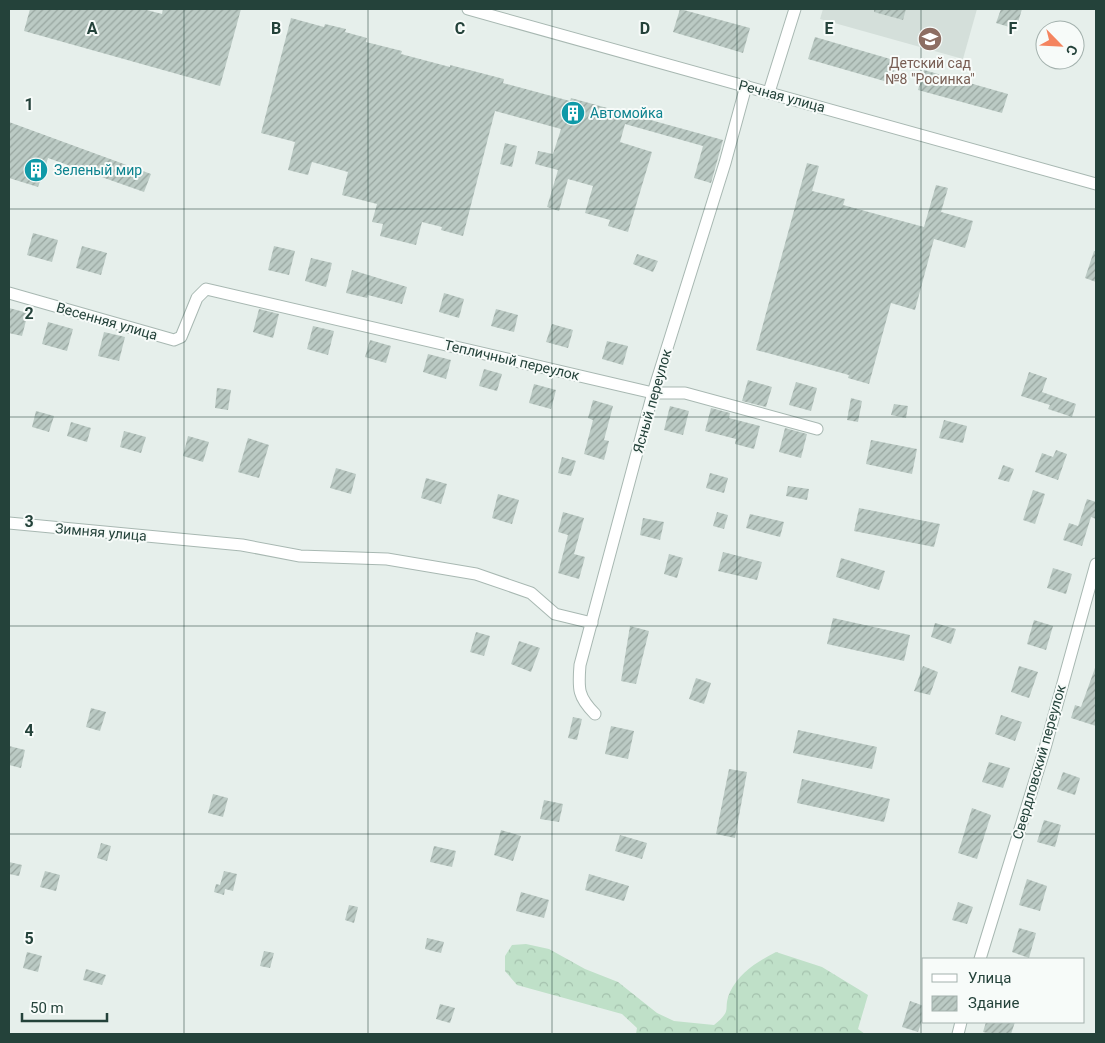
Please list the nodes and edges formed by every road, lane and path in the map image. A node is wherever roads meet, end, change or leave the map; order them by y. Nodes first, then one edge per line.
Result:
1 (468, 9) edge
2 (795, 9) edge
3 (746, 86) junction
4 (769, 92) junction
5 (1096, 184) edge
6 (206, 289) joint
7 (9, 293) edge
8 (653, 393) junction
9 (817, 429) dead end
10 (9, 523) edge
11 (1096, 564) edge
12 (592, 623) junction
13 (595, 714) dead end
14 (980, 958) edge

1 - 3 street, Речная улица
2 - 4 street
3 - 4 street, Речная улица
3 - 8 street, Ясный переулок
4 - 5 street, Речная улица
6 - 7 street, Весенняя улица
6 - 8 street, Тепличный переулок
8 - 9 street, Тепличный переулок
8 - 12 street, Ясный переулок
10 - 12 street, Зимняя улица
11 - 14 street, Свердловский переулок
12 - 13 street, Ясный переулок

